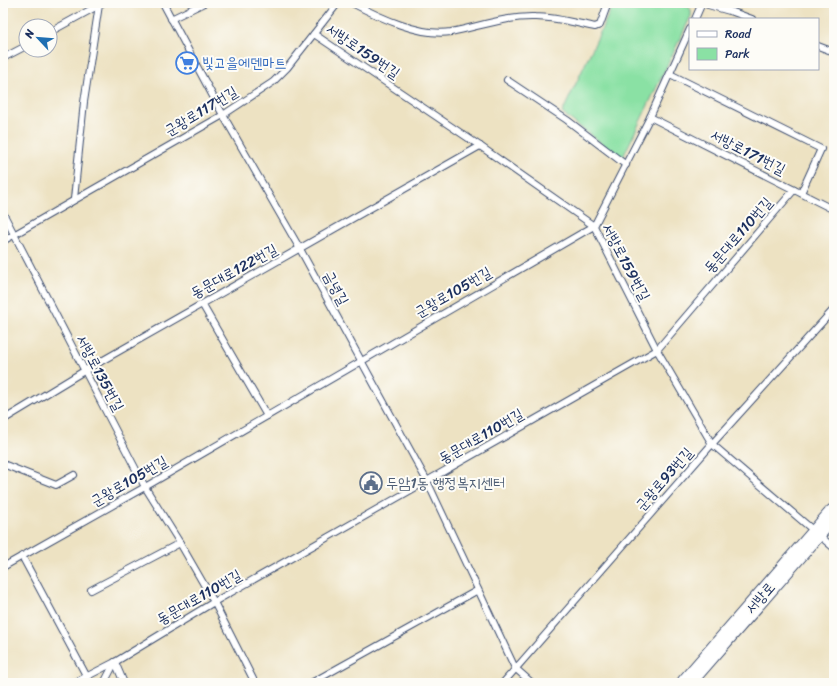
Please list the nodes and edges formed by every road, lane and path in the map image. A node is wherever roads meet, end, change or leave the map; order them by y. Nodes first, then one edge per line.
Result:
1 (162, 3) edge
2 (204, 3) edge
3 (338, 3) edge
4 (352, 3) edge
5 (608, 3) edge
6 (702, 3) edge
7 (101, 4) edge
8 (695, 18) edge
9 (749, 18) edge
10 (171, 19) junction
11 (58, 28) edge
12 (689, 31) edge
13 (314, 34) junction
14 (819, 46) edge
15 (18, 50) edge
16 (834, 52) edge
17 (3, 58) edge
18 (670, 74) junction
19 (507, 80) dead end
20 (223, 114) junction
21 (650, 117) junction
22 (480, 146) junction
23 (626, 165) junction
24 (794, 190) junction
25 (801, 193) junction
26 (74, 199) junction
27 (834, 210) edge
28 (3, 213) edge
29 (594, 226) junction
30 (14, 234) junction
31 (3, 240) edge
32 (300, 249) junction
33 (202, 304) junction
34 (834, 309) edge
35 (657, 350) junction
36 (360, 361) junction
37 (84, 371) junction
38 (267, 416) junction
39 (3, 420) edge
40 (712, 444) junction
41 (3, 464) edge
42 (74, 475) dead end
43 (427, 482) junction
44 (145, 487) junction
45 (834, 513) edge
46 (817, 533) junction
47 (180, 543) junction
48 (834, 548) edge
49 (22, 556) junction
50 (3, 567) edge
51 (91, 590) dead end
52 (478, 590) junction
53 (214, 602) junction
54 (115, 662) junction
55 (515, 668) junction
56 (88, 677) junction
57 (74, 683) edge
58 (104, 683) edge
59 (124, 683) edge
60 (255, 683) edge
61 (311, 683) edge
62 (503, 683) edge
63 (532, 683) edge
64 (686, 683) edge

1 - 10 lane, 금녕길
2 - 10 lane
3 - 13 lane, 군왕로117번길
4 - 5 lane
6 - 8 lane
6 - 9 lane
7 - 11 lane
7 - 26 lane
10 - 20 lane, 금녕길
12 - 18 lane
13 - 20 lane, 군왕로117번길
13 - 22 lane, 서방로159번길
14 - 16 lane
15 - 17 lane
18 - 21 lane
18 - 25 lane
19 - 23 lane
20 - 26 lane, 군왕로117번길
20 - 32 lane, 금녕길
21 - 23 lane
21 - 24 lane, 서방로171번길
22 - 29 lane, 서방로159번길
22 - 32 lane, 동문대로122번길
23 - 29 lane
24 - 25 lane, 서방로171번길
24 - 35 lane, 동문대로110번길
25 - 27 lane, 서방로171번길
26 - 30 lane, 군왕로117번길
28 - 30 lane, 서방로135번길
29 - 35 lane, 서방로159번길
29 - 36 lane, 군왕로105번길
30 - 31 lane, 군왕로117번길
30 - 37 lane, 서방로135번길
32 - 33 lane, 동문대로122번길
32 - 36 lane, 금녕길
33 - 37 lane, 동문대로122번길
33 - 38 lane
34 - 40 lane, 군왕로93번길
35 - 40 lane, 서방로159번길
35 - 43 lane, 동문대로110번길
36 - 38 lane, 군왕로105번길
36 - 43 lane, 금녕길
37 - 39 lane, 동문대로122번길
37 - 44 lane, 서방로135번길
38 - 44 lane, 군왕로105번길
40 - 46 lane, 서방로159번길
40 - 55 lane, 군왕로93번길
41 - 42 lane
43 - 52 lane, 금녕길
43 - 53 lane, 동문대로110번길
44 - 47 lane, 서방로135번길
44 - 49 lane, 군왕로105번길
45 - 46 main road, 서방로
46 - 48 lane, 서방로159번길
46 - 64 main road, 서방로
47 - 51 lane
47 - 53 lane, 서방로135번길
49 - 50 lane, 군왕로105번길
49 - 56 lane
52 - 55 lane, 금녕길
52 - 61 lane
53 - 54 lane, 동문대로110번길
53 - 60 lane, 서방로135번길
54 - 56 lane, 동문대로110번길
54 - 58 lane
54 - 59 lane
55 - 62 lane, 군왕로93번길
55 - 63 lane, 금녕길
56 - 57 lane, 동문대로110번길

